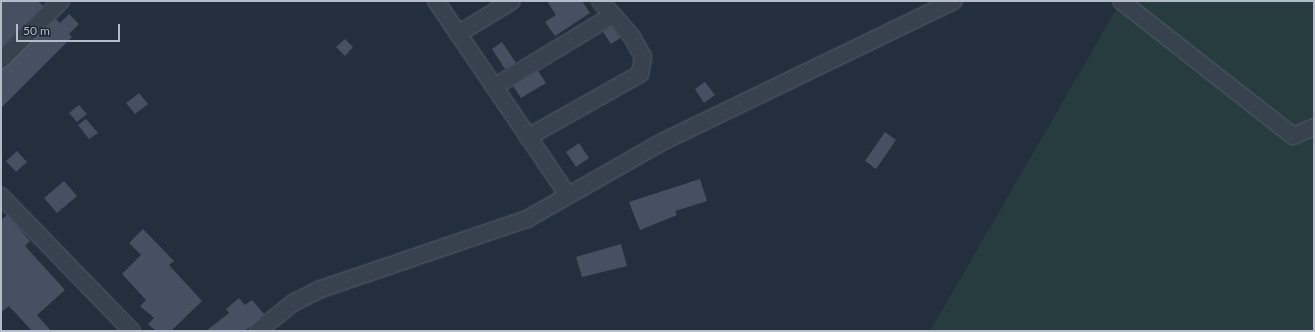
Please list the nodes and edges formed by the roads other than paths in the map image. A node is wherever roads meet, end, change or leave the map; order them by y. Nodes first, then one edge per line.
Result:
1 (61, 1) edge
2 (436, 1) edge
3 (512, 1) edge
4 (600, 1) edge
5 (954, 1) edge
6 (1121, 1) edge
7 (613, 14) junction
8 (458, 34) junction
9 (1, 60) edge
10 (494, 86) junction
11 (1314, 127) edge
12 (528, 137) junction
13 (564, 195) junction
14 (1, 196) edge
15 (132, 331) edge
16 (258, 331) edge

1 - 9 street
2 - 8 street
3 - 8 street
4 - 7 street
5 - 13 street
6 - 11 street
7 - 10 street
7 - 12 street
8 - 10 street
10 - 12 street
12 - 13 street
13 - 16 street
14 - 15 street

